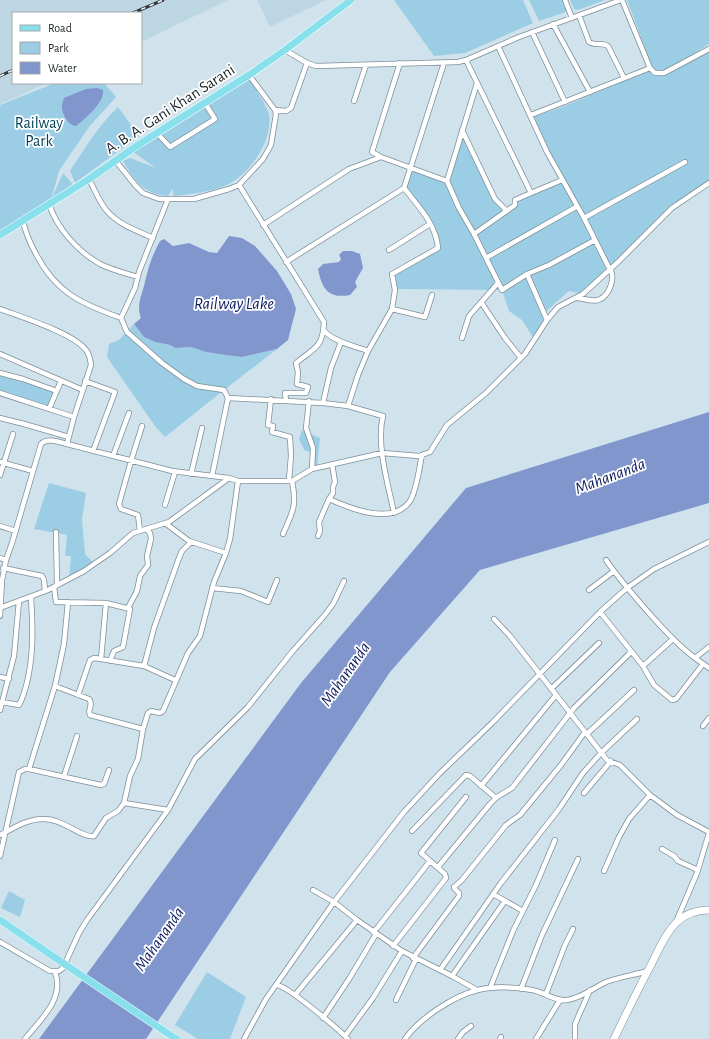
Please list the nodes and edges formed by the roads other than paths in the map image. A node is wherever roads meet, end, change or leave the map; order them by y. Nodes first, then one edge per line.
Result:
1 (351, 0) edge
2 (565, 0) edge
3 (621, 0) edge
4 (579, 15) junction
5 (572, 18) junction
6 (553, 24) junction
7 (532, 32) junction
8 (498, 46) junction
9 (709, 49) edge
10 (285, 50) junction
11 (466, 60) junction
12 (400, 63) junction
13 (444, 63) junction
14 (307, 64) junction
15 (366, 65) junction
16 (650, 68) junction
17 (249, 75) junction
18 (624, 78) junction
19 (477, 83) junction
20 (590, 92) junction
21 (354, 101) dead end
22 (565, 102) junction
23 (205, 104) junction
24 (275, 110) junction
25 (531, 115) junction
26 (462, 130) junction
27 (157, 133) junction
28 (372, 152) junction
29 (381, 158) junction
30 (115, 160) junction
31 (686, 162) dead end
32 (368, 163) junction
33 (411, 168) junction
34 (89, 179) junction
35 (562, 180) junction
36 (447, 181) junction
37 (709, 183) edge
38 (239, 185) junction
39 (404, 188) junction
40 (531, 193) junction
41 (168, 199) junction
42 (49, 204) junction
43 (576, 207) junction
44 (507, 211) junction
45 (584, 218) junction
46 (23, 220) junction
47 (430, 224) junction
48 (263, 225) junction
49 (474, 234) junction
50 (0, 235) edge
51 (153, 238) junction
52 (595, 240) junction
53 (389, 250) dead end
54 (486, 258) junction
55 (286, 262) junction
56 (611, 269) junction
57 (527, 274) junction
58 (138, 277) junction
59 (498, 283) junction
60 (432, 295) dead end
61 (574, 298) junction
62 (480, 302) junction
63 (0, 309) edge
64 (392, 309) junction
65 (121, 318) junction
66 (547, 320) junction
67 (324, 330) junction
68 (462, 338) dead end
69 (341, 342) junction
70 (368, 351) junction
71 (0, 354) edge
72 (520, 358) junction
73 (0, 373) edge
74 (61, 381) junction
75 (86, 381) junction
76 (82, 390) junction
77 (56, 391) junction
78 (0, 393) edge
79 (228, 398) junction
80 (272, 399) junction
81 (286, 400) junction
82 (309, 401) junction
83 (323, 403) junction
84 (348, 406) junction
85 (49, 408) junction
86 (129, 413) dead end
87 (74, 417) junction
88 (0, 418) edge
89 (142, 426) dead end
90 (202, 428) dead end
91 (13, 434) dead end
92 (69, 437) junction
93 (67, 444) junction
94 (93, 451) junction
95 (382, 453) junction
96 (422, 455) junction
97 (113, 456) junction
98 (131, 461) junction
99 (2, 462) edge
100 (332, 464) junction
101 (312, 469) junction
102 (34, 471) junction
103 (175, 472) junction
104 (191, 474) junction
105 (0, 475) edge
106 (212, 476) junction
107 (229, 478) junction
108 (238, 481) junction
109 (291, 481) junction
110 (329, 499) junction
111 (165, 505) dead end
112 (394, 513) junction
113 (165, 524) junction
114 (0, 526) edge
115 (146, 529) junction
116 (16, 531) junction
117 (140, 531) junction
118 (56, 532) dead end
119 (283, 534) dead end
120 (318, 536) dead end
121 (191, 542) junction
122 (709, 542) edge
123 (226, 553) junction
124 (0, 558) edge
125 (6, 560) junction
126 (606, 560) dead end
127 (3, 568) junction
128 (614, 571) junction
129 (277, 580) dead end
130 (344, 582) dead end
131 (55, 586) junction
132 (212, 588) junction
133 (627, 588) junction
134 (589, 590) dead end
135 (45, 592) junction
136 (31, 597) junction
137 (18, 601) junction
138 (68, 602) junction
139 (106, 603) junction
140 (1, 608) edge
141 (128, 608) junction
142 (600, 612) junction
143 (0, 616) edge
144 (494, 619) dead end
145 (673, 639) junction
146 (599, 643) dead end
147 (709, 647) edge
148 (631, 652) junction
149 (695, 658) junction
150 (101, 659) junction
151 (110, 660) junction
152 (703, 664) junction
153 (144, 666) junction
154 (643, 666) junction
155 (709, 668) edge
156 (540, 675) junction
157 (0, 677) edge
158 (9, 679) junction
159 (175, 680) junction
160 (55, 686) junction
161 (551, 689) junction
162 (634, 690) dead end
163 (78, 695) junction
164 (556, 695) junction
165 (2, 702) junction
166 (0, 710) edge
167 (570, 714) junction
168 (709, 718) edge
169 (637, 719) dead end
170 (702, 726) dead end
171 (143, 729) junction
172 (586, 733) junction
173 (77, 736) dead end
174 (600, 753) junction
175 (610, 761) junction
176 (29, 769) junction
177 (109, 770) dead end
178 (64, 776) junction
179 (481, 786) junction
180 (584, 793) dead end
181 (650, 795) junction
182 (466, 797) dead end
183 (496, 798) junction
184 (124, 802) junction
185 (168, 810) junction
186 (412, 831) dead end
187 (5, 833) junction
188 (709, 833) edge
189 (0, 835) edge
190 (555, 840) dead end
191 (662, 849) dead end
192 (0, 856) edge
193 (578, 859) dead end
194 (430, 861) junction
195 (438, 867) junction
196 (698, 870) junction
197 (604, 871) dead end
198 (313, 890) dead end
199 (493, 894) junction
200 (504, 901) junction
201 (334, 902) junction
202 (709, 910) edge
203 (523, 912) junction
204 (709, 914) edge
205 (0, 920) edge
206 (357, 920) junction
207 (676, 923) junction
208 (573, 929) dead end
209 (375, 933) junction
210 (0, 942) edge
211 (393, 946) junction
212 (402, 951) junction
213 (415, 959) junction
214 (440, 970) junction
215 (648, 971) junction
216 (55, 972) junction
217 (452, 976) junction
218 (276, 985) junction
219 (490, 988) junction
220 (521, 989) junction
221 (477, 990) junction
222 (590, 990) junction
223 (546, 994) junction
224 (295, 995) junction
225 (396, 1000) dead end
226 (560, 1000) junction
227 (323, 1018) junction
228 (470, 1026) dead end
229 (347, 1038) edge
230 (25, 1039) edge
231 (176, 1039) edge
232 (244, 1039) edge
233 (405, 1039) edge
234 (458, 1039) edge
235 (536, 1039) edge
236 (575, 1039) edge
237 (614, 1039) edge
238 (618, 1039) edge

1 - 10 main road, A. B. A. Gani Khan Sarani
2 - 5 street
3 - 4 street
3 - 16 street
4 - 5 street
4 - 18 street
5 - 6 street
6 - 7 street
6 - 20 street
7 - 8 street
7 - 22 street
8 - 11 street
8 - 25 street
9 - 16 street
10 - 14 street
10 - 17 main road, A. B. A. Gani Khan Sarani
11 - 13 street
11 - 19 street
12 - 13 street
12 - 15 street
12 - 28 street
13 - 33 street
14 - 15 street
14 - 24 street
15 - 21 street
16 - 18 street
17 - 23 main road, A. B. A. Gani Khan Sarani
17 - 24 street
18 - 20 street
19 - 26 street
19 - 40 street
20 - 22 street
22 - 25 street
23 - 27 main road, A. B. A. Gani Khan Sarani
23 - 27 street
24 - 38 street
25 - 35 street
26 - 36 street
26 - 44 street
27 - 30 main road, A. B. A. Gani Khan Sarani
28 - 29 street
28 - 32 street
29 - 32 street
29 - 33 street
30 - 34 main road, A. B. A. Gani Khan Sarani
30 - 41 street
31 - 45 street
32 - 48 street
33 - 36 street
33 - 39 street
34 - 42 main road, A. B. A. Gani Khan Sarani
34 - 51 street
35 - 40 street
35 - 43 street
36 - 49 street
37 - 56 street
38 - 41 street
38 - 48 street
39 - 47 street
39 - 55 street
40 - 44 street
41 - 51 street
42 - 46 main road, A. B. A. Gani Khan Sarani
42 - 58 street
43 - 45 street
43 - 54 street
44 - 49 street
45 - 52 street
46 - 50 main road, A. B. A. Gani Khan Sarani
46 - 65 street
47 - 53 street
47 - 64 street
48 - 55 street
49 - 54 street
51 - 58 street
52 - 56 street
52 - 57 street
54 - 59 street
55 - 67 street
56 - 61 street
56 - 61 street
57 - 59 street
57 - 66 street
58 - 65 street
59 - 62 street
60 - 64 street
61 - 66 street
62 - 68 street
62 - 72 street
63 - 75 street
64 - 70 street
65 - 79 street
66 - 72 street
67 - 69 street
67 - 81 street
69 - 70 street
69 - 83 street
70 - 84 street
71 - 74 street
72 - 96 street
73 - 77 street
74 - 76 street
74 - 77 street
75 - 76 street
75 - 94 street
76 - 87 street
77 - 85 street
78 - 85 street
79 - 80 street
79 - 106 street
80 - 81 street
80 - 109 street
81 - 82 street
82 - 83 street
82 - 101 street
83 - 84 street
84 - 95 street
85 - 87 street
86 - 97 street
87 - 92 street
88 - 92 street
89 - 98 street
90 - 104 street
91 - 99 street
92 - 93 street
93 - 94 street
93 - 102 street
94 - 97 street
95 - 96 street
95 - 100 street
95 - 112 street
96 - 112 street
97 - 98 street
98 - 103 street
98 - 117 street
99 - 102 street
99 - 105 street
100 - 101 street
100 - 110 street
101 - 109 street
102 - 116 street
103 - 104 street
103 - 111 street
104 - 106 street
106 - 107 street
107 - 108 street
107 - 113 street
108 - 109 street
108 - 123 street
109 - 119 street
110 - 112 street
110 - 120 street
113 - 115 street
113 - 121 street
114 - 116 street
115 - 117 street
115 - 141 street
116 - 125 street
117 - 131 street
118 - 131 street
121 - 123 street
121 - 153 street
122 - 133 street
123 - 132 street
124 - 125 street
125 - 127 street
126 - 128 street
127 - 135 street
127 - 140 street
128 - 133 street
128 - 134 street
129 - 132 street
130 - 185 street
131 - 135 street
131 - 138 street
132 - 159 street
133 - 142 street
133 - 145 street
135 - 136 street
136 - 137 street
136 - 165 street
137 - 140 street
137 - 158 street
138 - 139 street
138 - 160 street
139 - 141 street
139 - 150 street
140 - 143 street
141 - 151 street
142 - 148 street
142 - 156 street
144 - 156 street
145 - 149 street
145 - 154 street
146 - 161 street
147 - 149 street
148 - 154 street
148 - 167 street
149 - 152 street
150 - 151 street
150 - 163 street
151 - 153 street
152 - 154 street
152 - 155 street
153 - 159 street
156 - 161 street
156 - 201 street
157 - 158 street
158 - 165 street
159 - 171 street
160 - 163 street
160 - 176 street
161 - 164 street
162 - 172 street
163 - 171 street
164 - 167 street
164 - 179 street
165 - 166 street
167 - 172 street
167 - 183 street
168 - 170 street
169 - 174 street
171 - 184 street
172 - 174 street
172 - 213 street
173 - 178 street
174 - 175 street
174 - 199 street
175 - 180 street
175 - 181 street
176 - 178 street
176 - 187 street
177 - 178 street
179 - 183 street
179 - 186 street
181 - 188 street
181 - 197 street
182 - 194 street
183 - 195 street
184 - 185 street
184 - 187 street
185 - 216 street
187 - 189 street
187 - 192 street
188 - 196 street
190 - 203 street
191 - 196 street
193 - 220 street
194 - 195 street
194 - 209 street
195 - 211 street
196 - 207 street
198 - 201 street
199 - 200 street
199 - 214 street
200 - 203 street
200 - 217 street
201 - 206 street
201 - 218 street
202 - 207 main road
203 - 219 street
204 - 238 main road
205 - 231 main road, bridge
206 - 209 street
206 - 224 street
207 - 215 main road
208 - 223 street
209 - 211 street
209 - 227 street
210 - 216 street
211 - 212 street
212 - 213 street
212 - 229 street
213 - 214 street
213 - 225 street
214 - 217 street
215 - 222 street
215 - 237 main road
216 - 230 street
217 - 221 street
218 - 224 street
218 - 232 street
219 - 220 street
219 - 221 street
220 - 223 street
221 - 233 street
222 - 226 street
222 - 236 street
223 - 226 street
224 - 227 street
226 - 235 street
227 - 229 street
228 - 234 street

